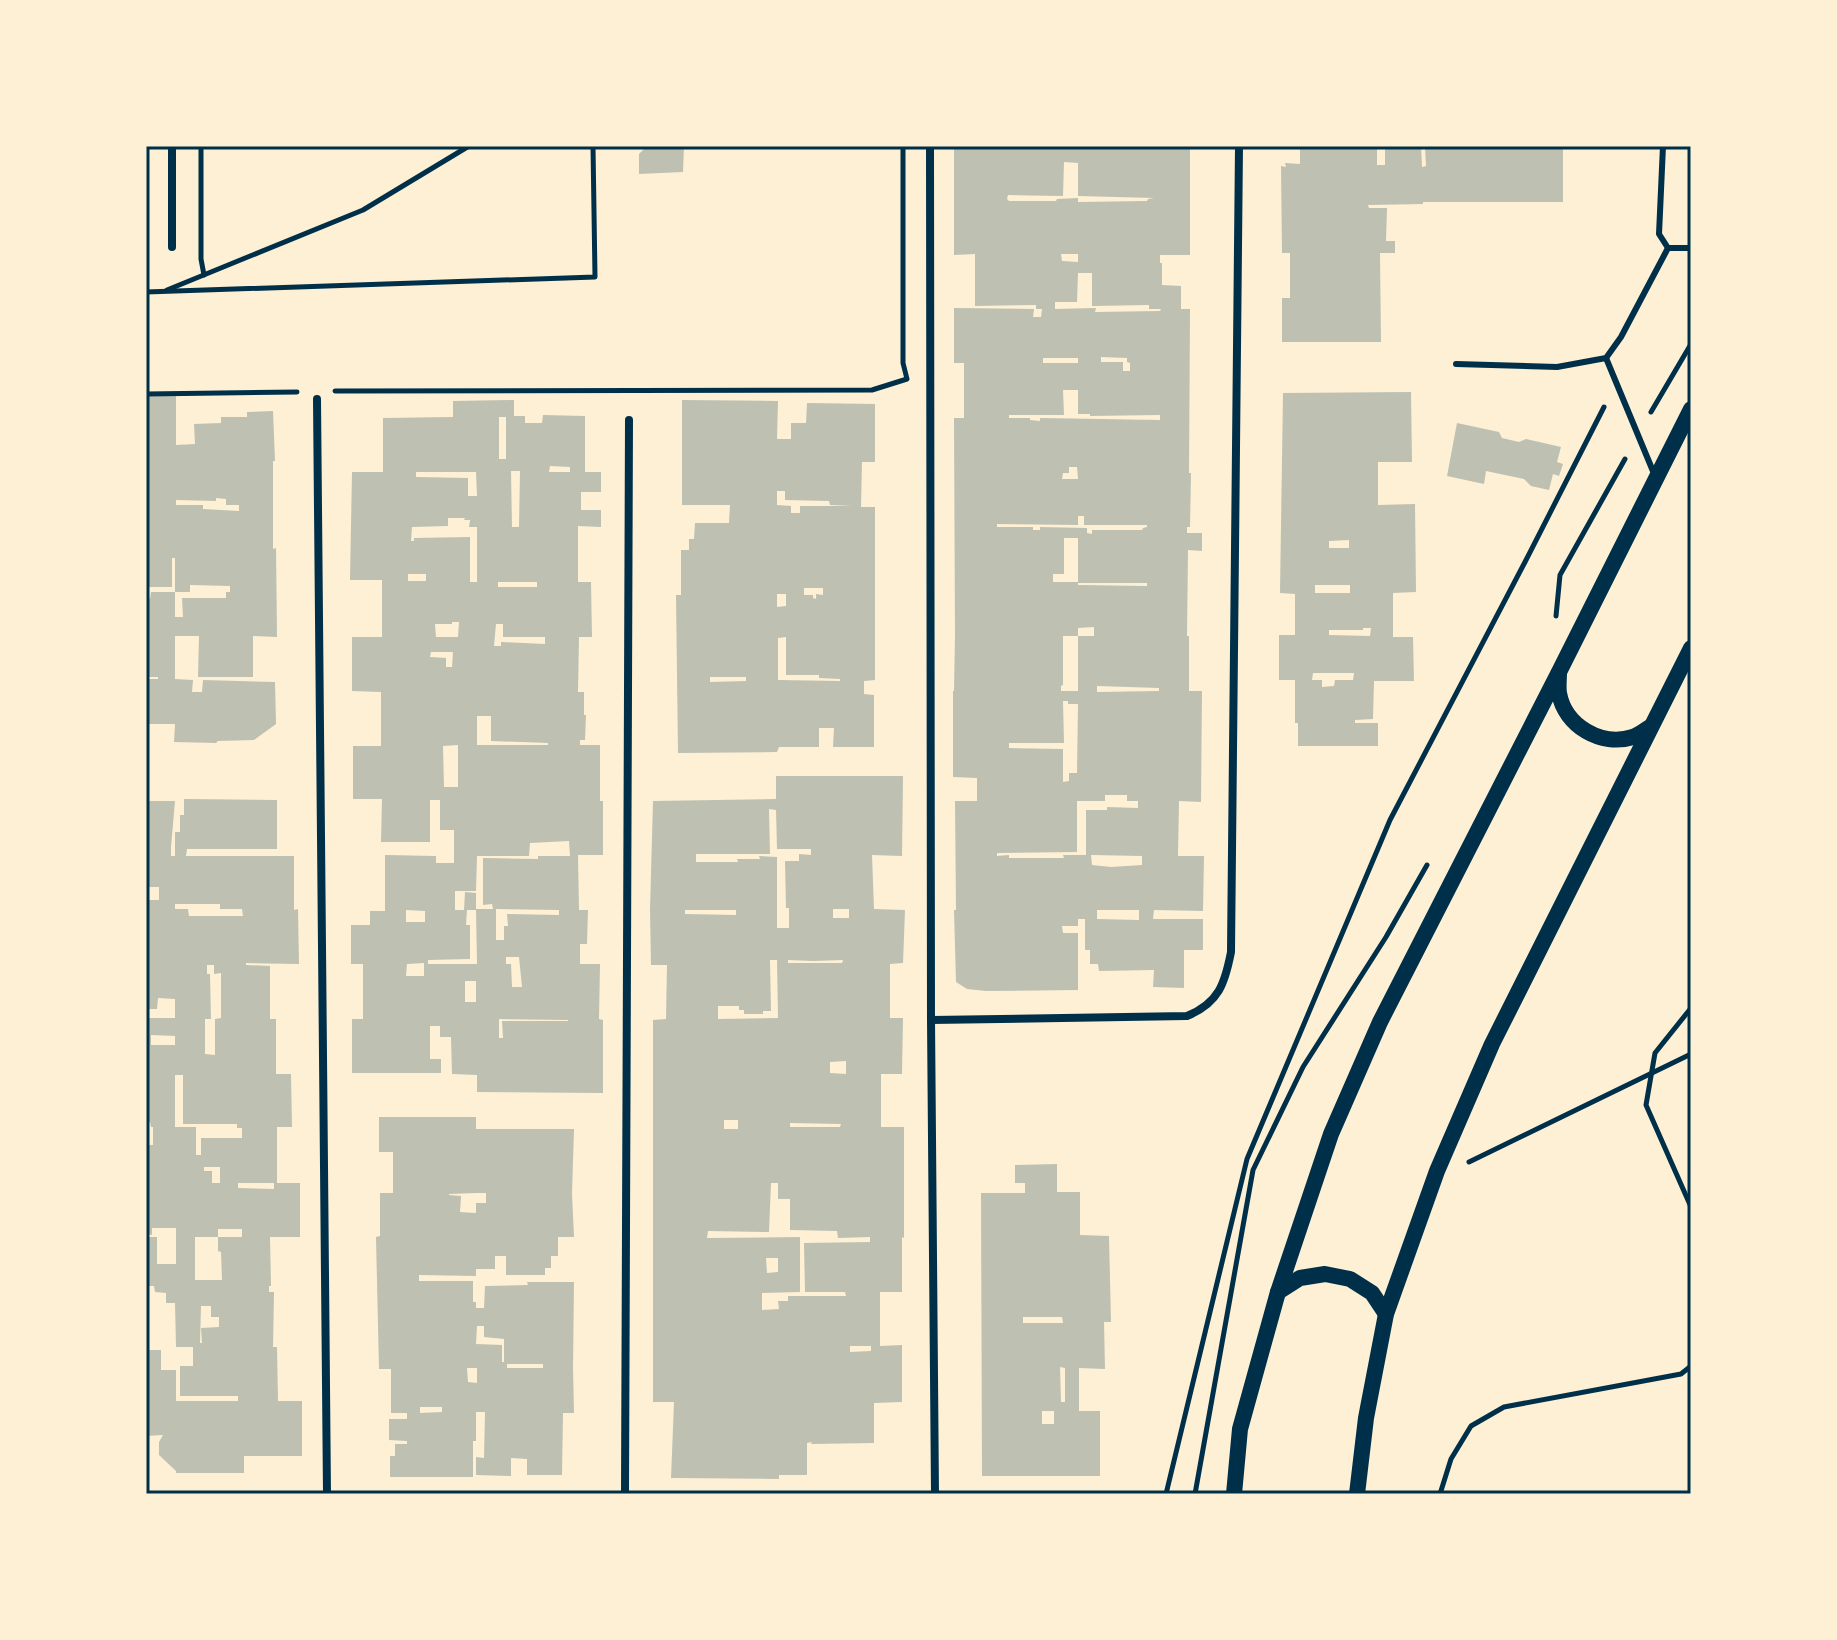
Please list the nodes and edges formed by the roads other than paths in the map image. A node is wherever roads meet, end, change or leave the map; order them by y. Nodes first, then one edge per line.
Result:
1 (172, 146) edge
2 (930, 146) edge
3 (1239, 146) edge
4 (1663, 146) edge
5 (172, 247) dead end
6 (1668, 248) junction
7 (1691, 248) edge
8 (1606, 358) junction
9 (1456, 364) dead end
10 (317, 399) dead end
11 (1691, 409) edge
12 (629, 420) dead end
13 (1656, 478) junction
14 (1691, 648) edge
15 (1559, 672) junction
16 (1651, 726) junction
17 (931, 1020) junction
18 (1278, 1292) junction
19 (1386, 1314) junction
20 (327, 1494) edge
21 (625, 1494) edge
22 (935, 1494) edge
23 (1234, 1494) edge
24 (1357, 1494) edge

1 - 5 street
2 - 17 street
3 - 17 street
4 - 6 lane
6 - 7 lane
6 - 8 lane
8 - 9 lane
8 - 13 lane
10 - 20 street
11 - 13 main road
12 - 21 street
13 - 15 main road
14 - 16 main road
15 - 16 main road
15 - 18 main road
16 - 19 main road
17 - 22 street
18 - 19 main road
18 - 23 main road
19 - 24 main road

